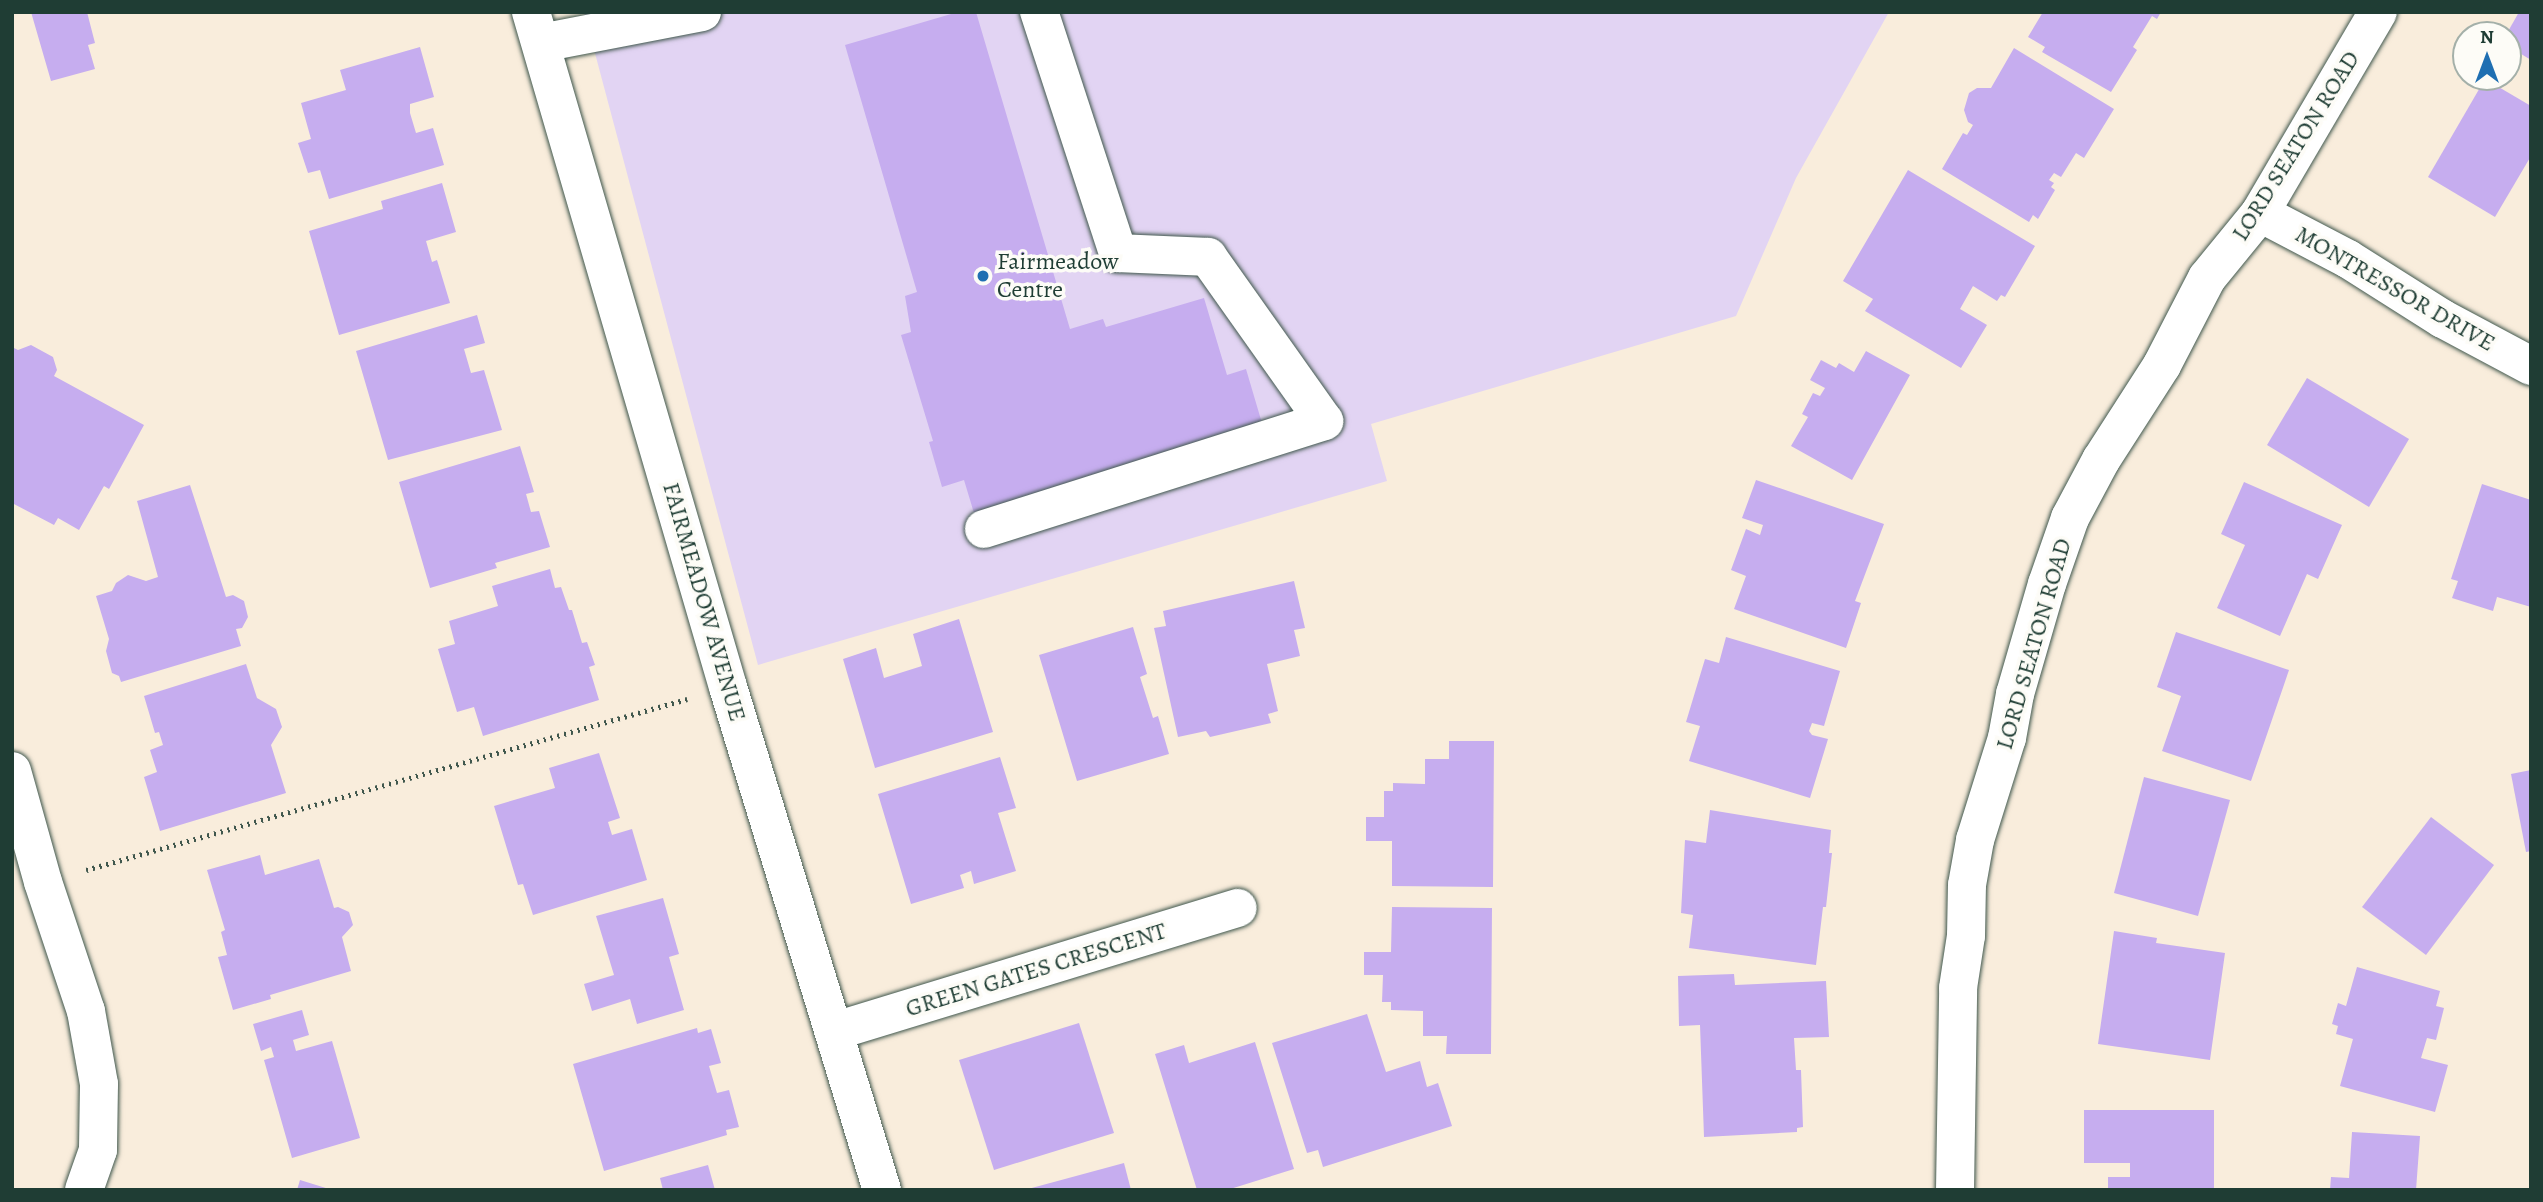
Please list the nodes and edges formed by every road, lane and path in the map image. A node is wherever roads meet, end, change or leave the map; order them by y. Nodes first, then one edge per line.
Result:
1 (702, 12) edge
2 (1039, 12) edge
3 (2378, 12) edge
4 (536, 28) edge
5 (2260, 213) junction
6 (2531, 366) edge
7 (984, 529) dead end
8 (728, 687) junction
9 (12, 771) edge
10 (43, 882) junction
11 (1238, 908) dead end
12 (835, 1031) junction
13 (85, 1190) edge
14 (882, 1190) edge
15 (1955, 1190) edge

1 - 4 street
2 - 7 street
3 - 5 street, LORD SEATON ROAD
4 - 8 street, FAIRMEADOW AVENUE
5 - 6 street, MONTRESSOR DRIVE
5 - 15 street, LORD SEATON ROAD
8 - 10 path
8 - 12 street, FAIRMEADOW AVENUE
9 - 10 street
10 - 13 street
11 - 12 street, GREEN GATES CRESCENT
12 - 14 street, FAIRMEADOW AVENUE

